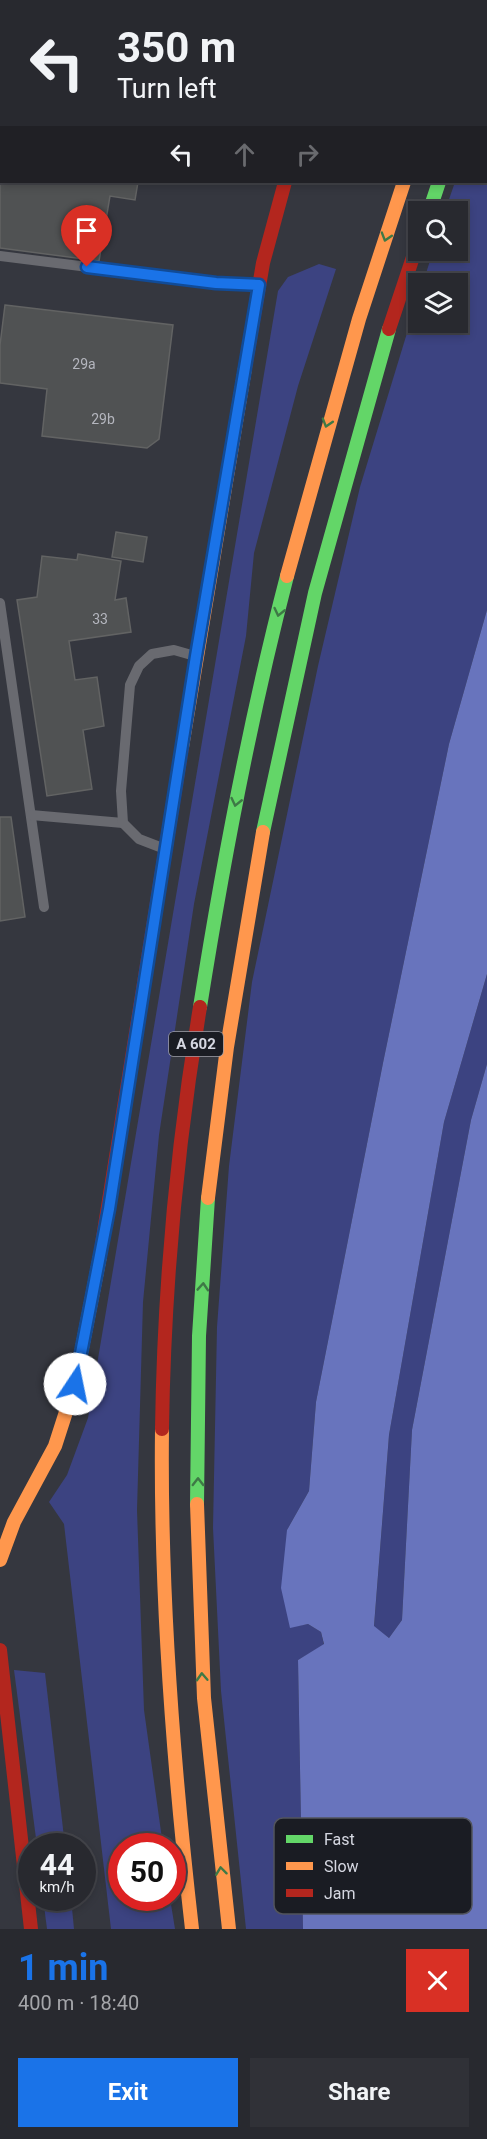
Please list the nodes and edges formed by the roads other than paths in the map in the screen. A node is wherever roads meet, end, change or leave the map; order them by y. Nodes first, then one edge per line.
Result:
1 (285, 183) edge
2 (404, 183) edge
3 (439, 183) edge
4 (433, 201) edge
5 (0, 256) edge
6 (412, 261) edge
7 (259, 285) junction
8 (0, 603) edge
9 (196, 656) junction
10 (31, 815) junction
11 (123, 823) junction
12 (165, 849) junction
13 (44, 907) dead end
14 (0, 1560) edge
15 (0, 1650) edge
16 (31, 1929) edge
17 (192, 1929) edge
18 (229, 1929) edge

1 - 7 main road
2 -> 17 main road, A 602
3 - 4 main road
5 - 7 lane
18 -> 6 main road, A 602
7 - 9 main road
8 - 10 lane
9 - 11 lane
9 - 12 main road
10 - 11 lane
10 - 13 lane
11 - 12 lane
12 - 14 main road
15 - 16 main road

